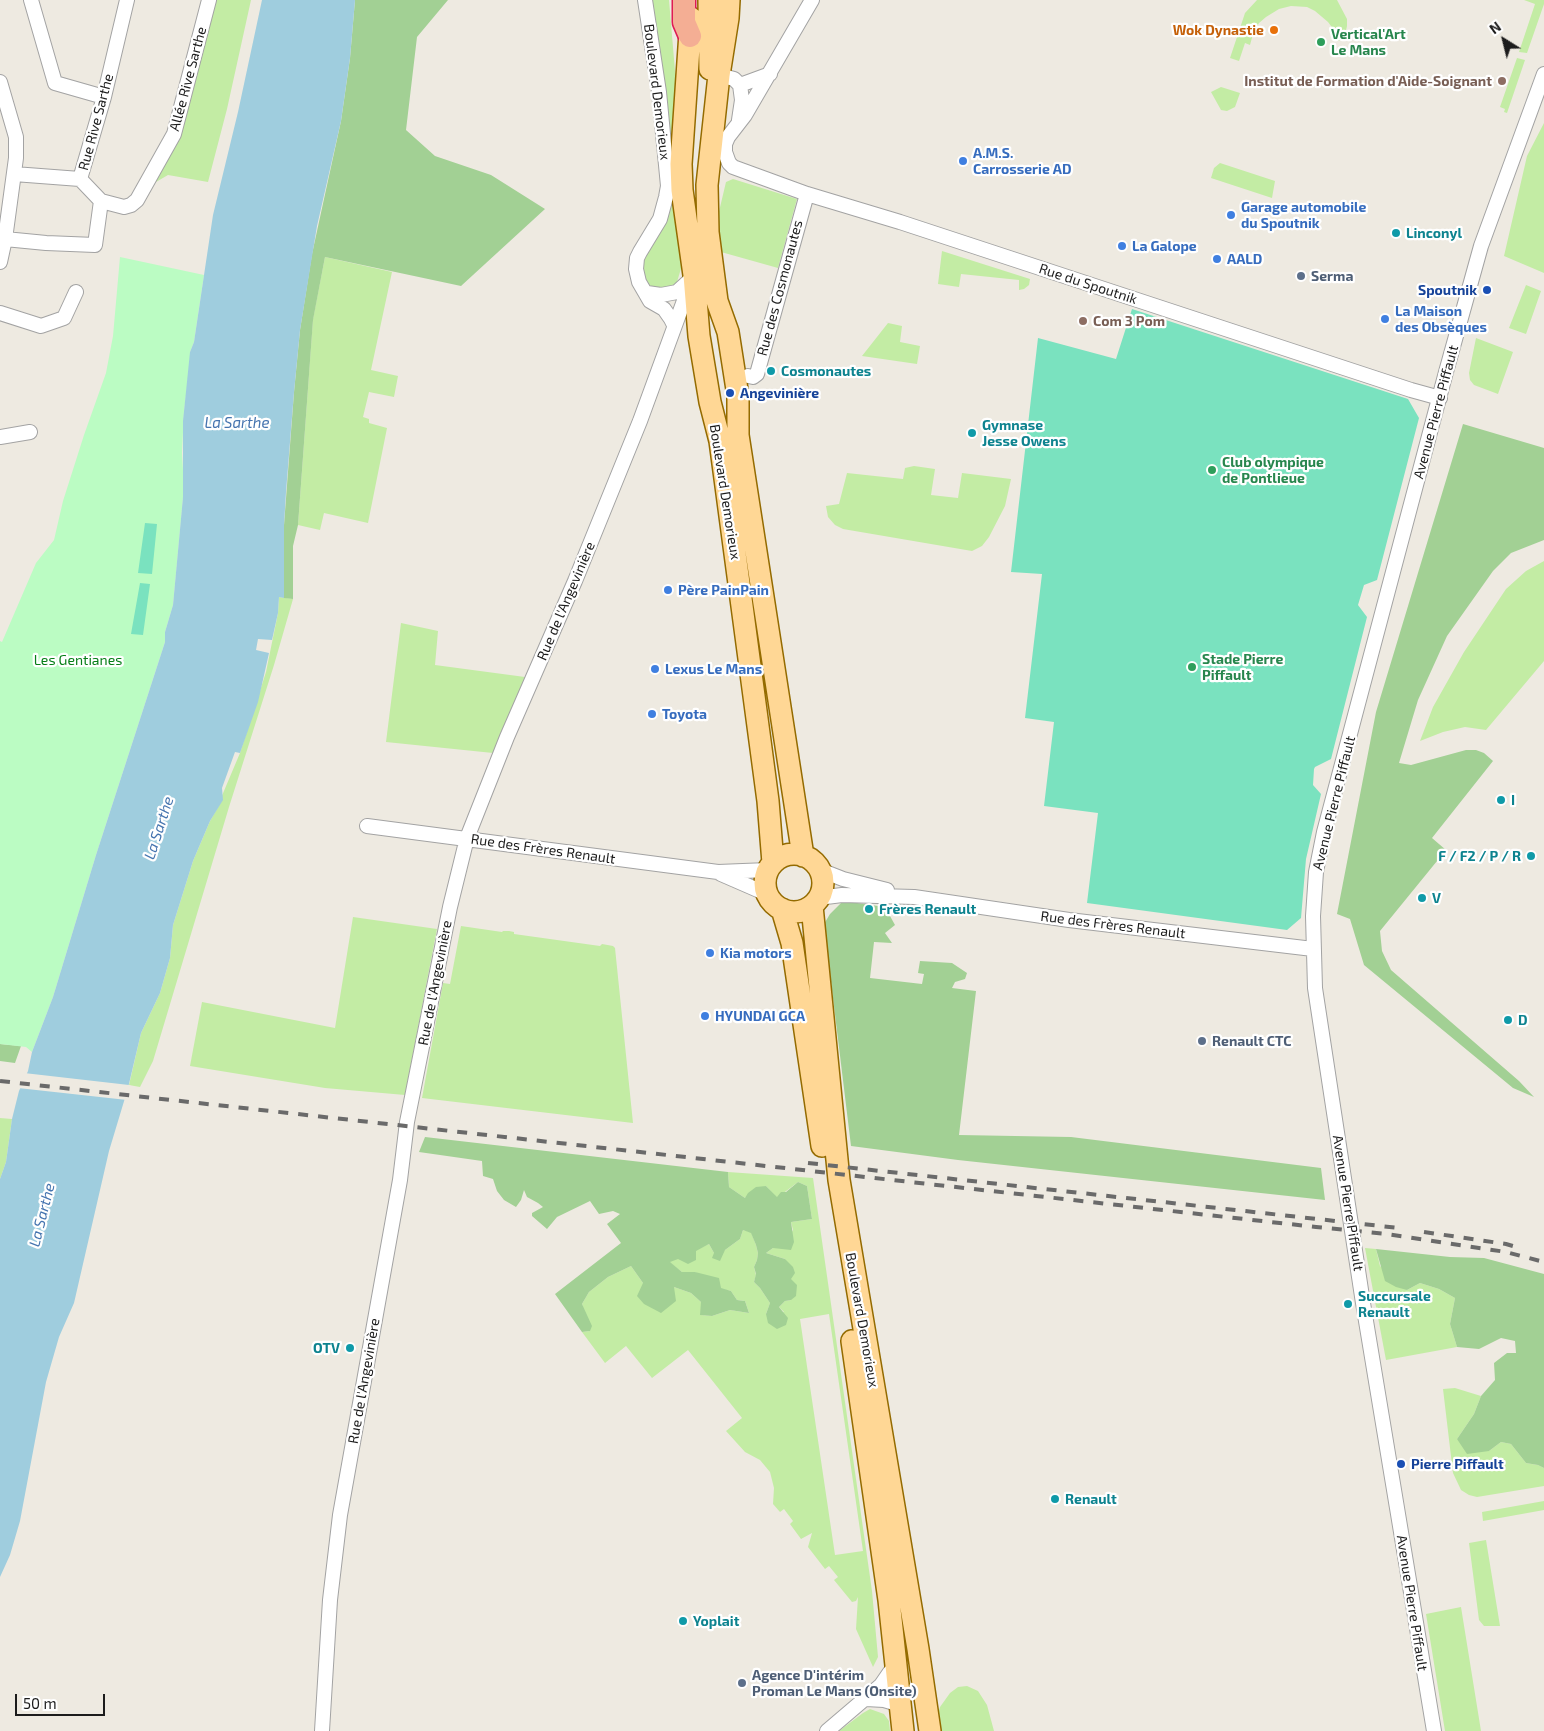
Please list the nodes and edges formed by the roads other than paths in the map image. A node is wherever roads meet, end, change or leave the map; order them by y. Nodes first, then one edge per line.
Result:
1 (31, 0) edge
2 (127, 0) edge
3 (209, 0) edge
4 (645, 0) edge
5 (684, 0) edge
6 (691, 0) edge
7 (710, 0) edge
8 (729, 0) edge
9 (812, 0) edge
10 (690, 36) junction
11 (715, 74) junction
12 (770, 74) junction
13 (1544, 74) edge
14 (0, 82) edge
15 (740, 85) junction
16 (104, 97) junction
17 (743, 118) junction
18 (684, 121) junction
19 (14, 174) junction
20 (80, 179) junction
21 (806, 194) junction
22 (101, 201) junction
23 (5, 239) junction
24 (0, 262) edge
25 (689, 281) junction
26 (76, 292) dead end
27 (647, 293) junction
28 (0, 313) edge
29 (674, 325) junction
30 (748, 376) dead end
31 (1440, 398) junction
32 (30, 432) dead end
33 (0, 437) edge
34 (367, 826) dead end
35 (467, 838) junction
36 (804, 856) junction
37 (771, 867) junction
38 (820, 870) junction
39 (718, 872) junction
40 (767, 894) junction
41 (914, 897) junction
42 (815, 902) junction
43 (782, 910) junction
44 (1313, 949) junction
45 (890, 1672) dead end
46 (866, 1699) junction
47 (901, 1705) junction
48 (322, 1731) edge
49 (826, 1731) edge
50 (903, 1731) edge
51 (930, 1731) edge
52 (1434, 1731) edge

1 - 16 street
2 - 16 street, Rue Rive Sarthe
3 - 22 street, Allée Rive Sarthe
4 - 27 street, Boulevard Demorieux
5 - 10 highway
6 - 10 main road
7 - 11 main road
7 - 18 main road
8 - 11 main road
9 - 12 street
10 - 18 main road
11 - 15 street
11 - 36 main road, Boulevard Demorieux
12 - 15 street
12 - 17 street
13 - 31 street, Avenue Pierre Piffault
14 - 19 street
15 - 17 street
16 - 20 street, Rue Rive Sarthe
17 - 21 street, Rue du Spoutnik
18 - 25 main road, Boulevard Demorieux
19 - 20 street, Rue Rive Sarthe
19 - 23 street
20 - 22 street
21 - 30 street, Rue des Cosmonautes
21 - 31 street, Rue du Spoutnik
22 - 23 street
23 - 24 street
25 - 27 street
25 - 29 street, Rue de l'Angevinière
25 - 37 main road, Boulevard Demorieux
26 - 28 street
27 - 29 street, Boulevard Demorieux
29 - 35 street, Rue de l'Angevinière
31 - 44 street, Avenue Pierre Piffault
32 - 33 street
34 - 35 street, Rue des Frères Renault
35 - 39 street, Rue des Frères Renault
35 - 48 street, Rue de l'Angevinière
36 - 37 main road
36 - 38 main road
37 - 39 street, Rue des Frères Renault
37 - 40 main road
38 - 41 street, Rue des Frères Renault
38 - 42 main road
39 - 40 street, Rue des Frères Renault
40 - 43 main road
41 - 42 street, Rue des Frères Renault
41 - 44 street, Rue des Frères Renault
42 - 43 main road
42 - 51 main road, Boulevard Demorieux
43 - 47 main road, Boulevard Demorieux
44 - 52 street, Avenue Pierre Piffault
45 - 46 street
46 - 47 street
46 - 49 street
47 - 50 main road, Boulevard Demorieux

